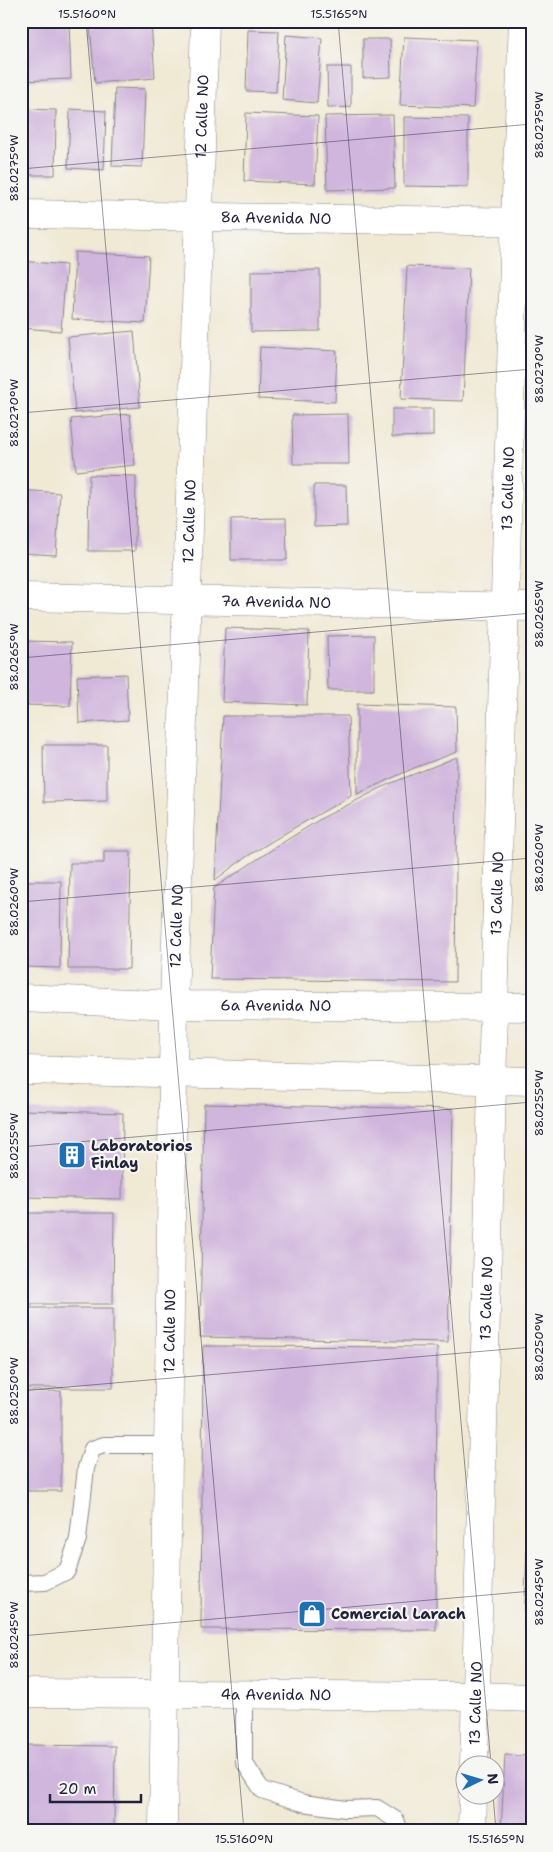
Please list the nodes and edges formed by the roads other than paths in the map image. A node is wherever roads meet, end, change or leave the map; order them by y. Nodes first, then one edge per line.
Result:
1 (205, 21) edge
2 (523, 21) edge
3 (21, 214) edge
4 (199, 216) junction
5 (523, 222) edge
6 (21, 597) edge
7 (187, 600) junction
8 (504, 607) junction
9 (532, 607) edge
10 (21, 998) edge
11 (174, 1006) junction
12 (494, 1006) junction
13 (532, 1007) edge
14 (21, 1070) edge
15 (173, 1073) junction
16 (492, 1079) junction
17 (532, 1081) edge
18 (168, 1445) junction
19 (21, 1583) edge
20 (21, 1693) edge
21 (165, 1694) junction
22 (244, 1694) junction
23 (476, 1696) junction
24 (532, 1698) edge
25 (474, 1754) edge
26 (473, 1804) edge
27 (164, 1831) edge
28 (400, 1831) edge
29 (472, 1831) edge

1 - 4 street, 12 Calle NO
2 - 5 street, 13 Calle NO
3 - 4 street, 8a Avenida NO
4 - 5 street, 8a Avenida NO
4 - 7 street, 12 Calle NO
5 - 8 street, 13 Calle NO
6 - 7 street, 7a Avenida NO
7 - 8 street, 7a Avenida NO
7 - 11 street, 12 Calle NO
8 - 9 street, 7a Avenida NO
8 - 12 street, 13 Calle NO
10 - 11 street, 6a Avenida NO
11 - 12 street, 6a Avenida NO
11 - 15 street, 12 Calle NO
12 - 13 street, 6a Avenida NO
12 - 16 street, 13 Calle NO
14 - 15 street
15 - 16 street
15 - 18 street, 12 Calle NO
16 - 17 street
16 - 23 street, 13 Calle NO
18 - 19 lane
18 - 21 street, 12 Calle NO
20 - 21 street, 4a Avenida NO
21 - 22 street, 4a Avenida NO
21 - 27 street, 12 Calle NO
22 - 23 street, 4a Avenida NO
22 - 28 lane
23 - 24 street, 4a Avenida NO
23 - 25 street, 13 Calle NO
26 - 29 street

